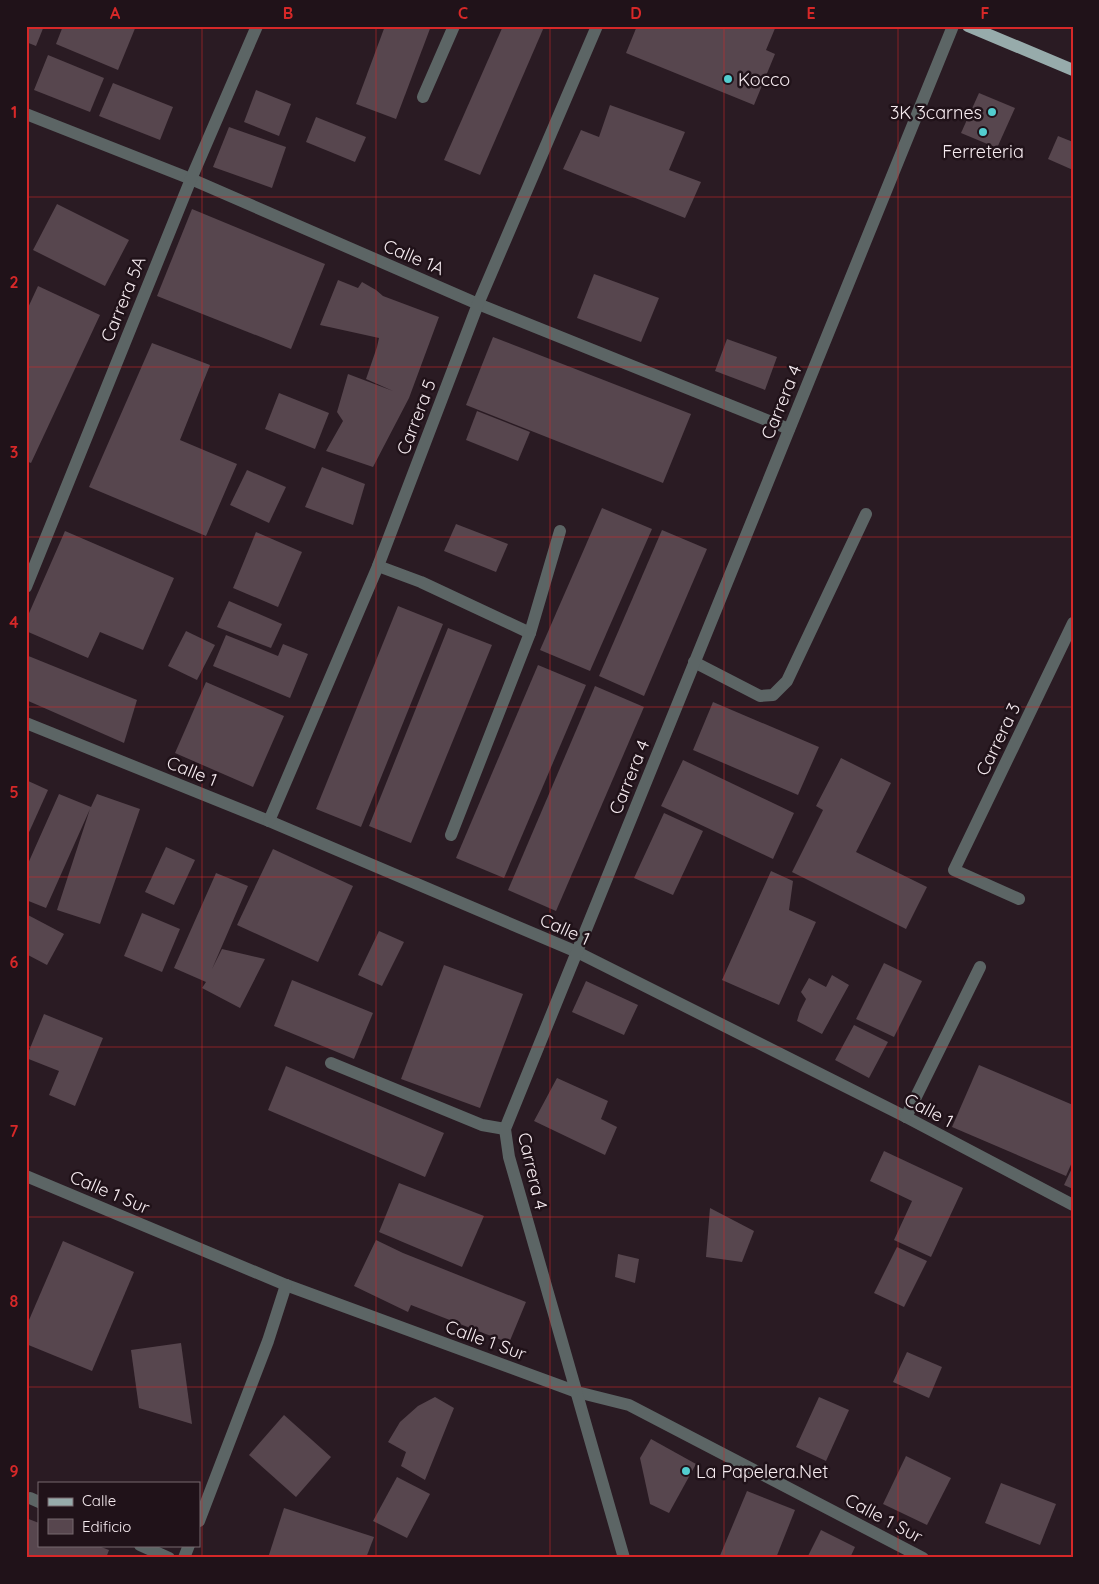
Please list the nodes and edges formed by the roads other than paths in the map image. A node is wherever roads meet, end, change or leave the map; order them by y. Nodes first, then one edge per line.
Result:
1 (257, 26) edge
2 (454, 26) edge
3 (597, 26) edge
4 (953, 26) edge
5 (968, 26) edge
6 (1073, 70) edge
7 (423, 97) dead end
8 (26, 114) edge
9 (191, 179) junction
10 (478, 304) junction
11 (789, 429) junction
12 (866, 514) dead end
13 (560, 532) dead end
14 (378, 566) junction
15 (26, 587) edge
16 (1073, 623) edge
17 (530, 633) junction
18 (694, 662) junction
19 (26, 723) edge
20 (269, 821) junction
21 (451, 834) dead end
22 (1019, 899) dead end
23 (577, 952) junction
24 (980, 967) dead end
25 (331, 1062) dead end
26 (906, 1117) junction
27 (505, 1129) junction
28 (26, 1176) edge
29 (1073, 1205) edge
30 (286, 1285) junction
31 (577, 1392) junction
32 (200, 1517) edge
33 (142, 1546) edge
34 (189, 1546) edge
35 (169, 1558) edge
36 (184, 1558) edge
37 (624, 1558) edge
38 (923, 1558) edge

1 - 9 street, Carrera 5A
2 - 7 street
3 - 10 street, Carrera 5
4 - 11 street, Carrera 4
5 - 6 main road
8 - 9 street, Calle 1A
9 - 10 street, Calle 1A
9 - 15 street, Carrera 5A
10 - 11 street, Calle 1A
10 - 14 street, Carrera 5
11 - 18 street, Carrera 4
12 - 18 street
13 - 17 street
14 - 17 street
14 - 20 street, Carrera 5
16 - 22 street, Carrera 3
17 - 21 street
18 - 23 street, Carrera 4
19 - 20 street, Calle 1
20 - 23 street, Calle 1
23 - 26 street, Calle 1
23 - 27 street, Carrera 4
24 - 26 street
25 - 27 street
26 - 29 street, Calle 1
27 - 31 street, Carrera 4
28 - 30 street, Calle 1 Sur
30 - 31 street, Calle 1 Sur
30 - 32 street
31 - 37 street, Carrera 4
31 - 38 street, Calle 1 Sur
33 - 35 street
34 - 36 street

